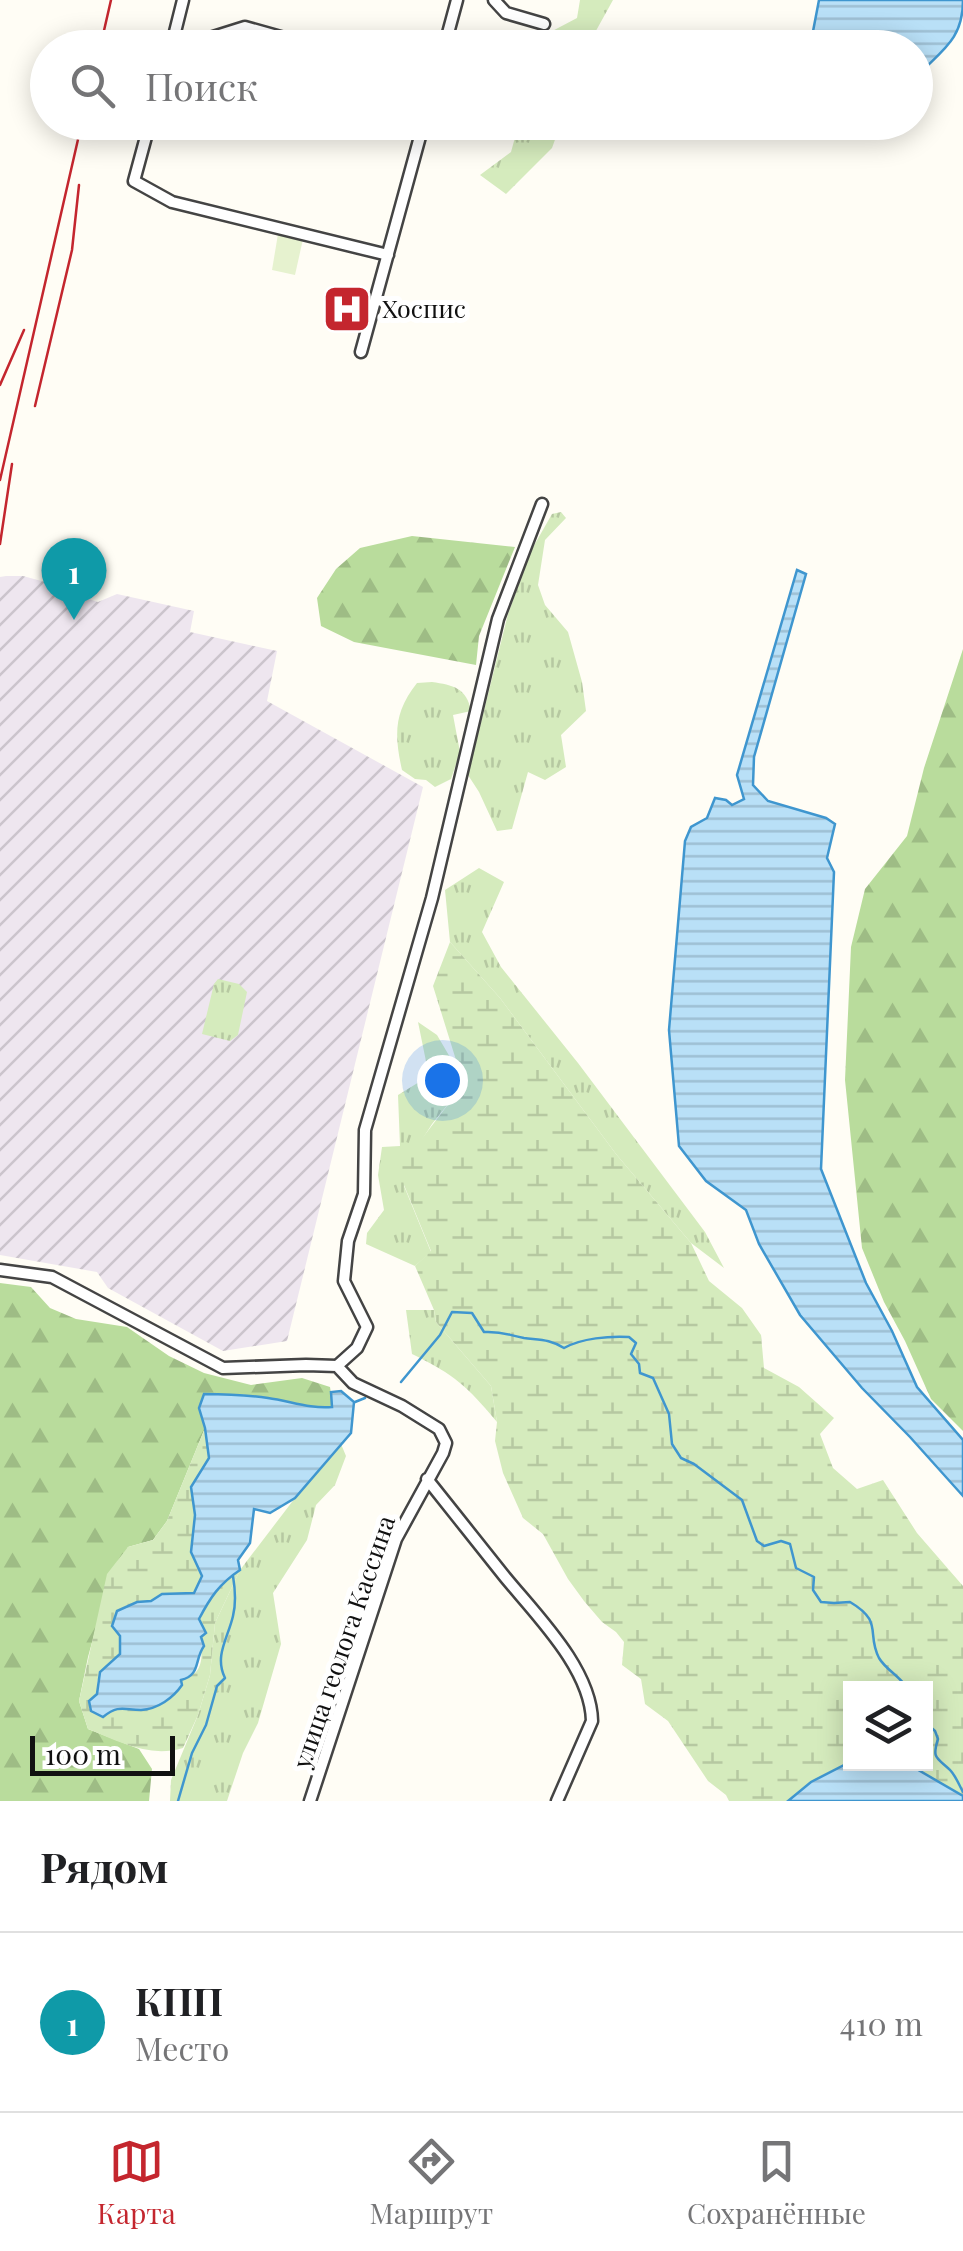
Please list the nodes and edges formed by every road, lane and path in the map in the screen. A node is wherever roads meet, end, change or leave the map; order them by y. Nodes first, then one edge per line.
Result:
1 (183, 0) edge
2 (457, 0) edge
3 (494, 0) edge
4 (544, 24) dead end
5 (176, 30) edge
6 (449, 30) edge
7 (145, 140) edge
8 (419, 140) edge
9 (388, 255) junction
10 (362, 352) dead end
11 (542, 504) dead end
12 (0, 1270) edge
13 (337, 1366) junction
14 (427, 1479) junction
15 (310, 1801) edge
16 (557, 1801) edge

1 - 5 street
2 - 6 street
3 - 4 street
7 - 9 street
8 - 9 street
9 - 10 street
11 - 13 street
12 - 13 street
13 - 14 street, улица геолога Кассина
14 - 15 street, улица геолога Кассина
14 - 16 street

